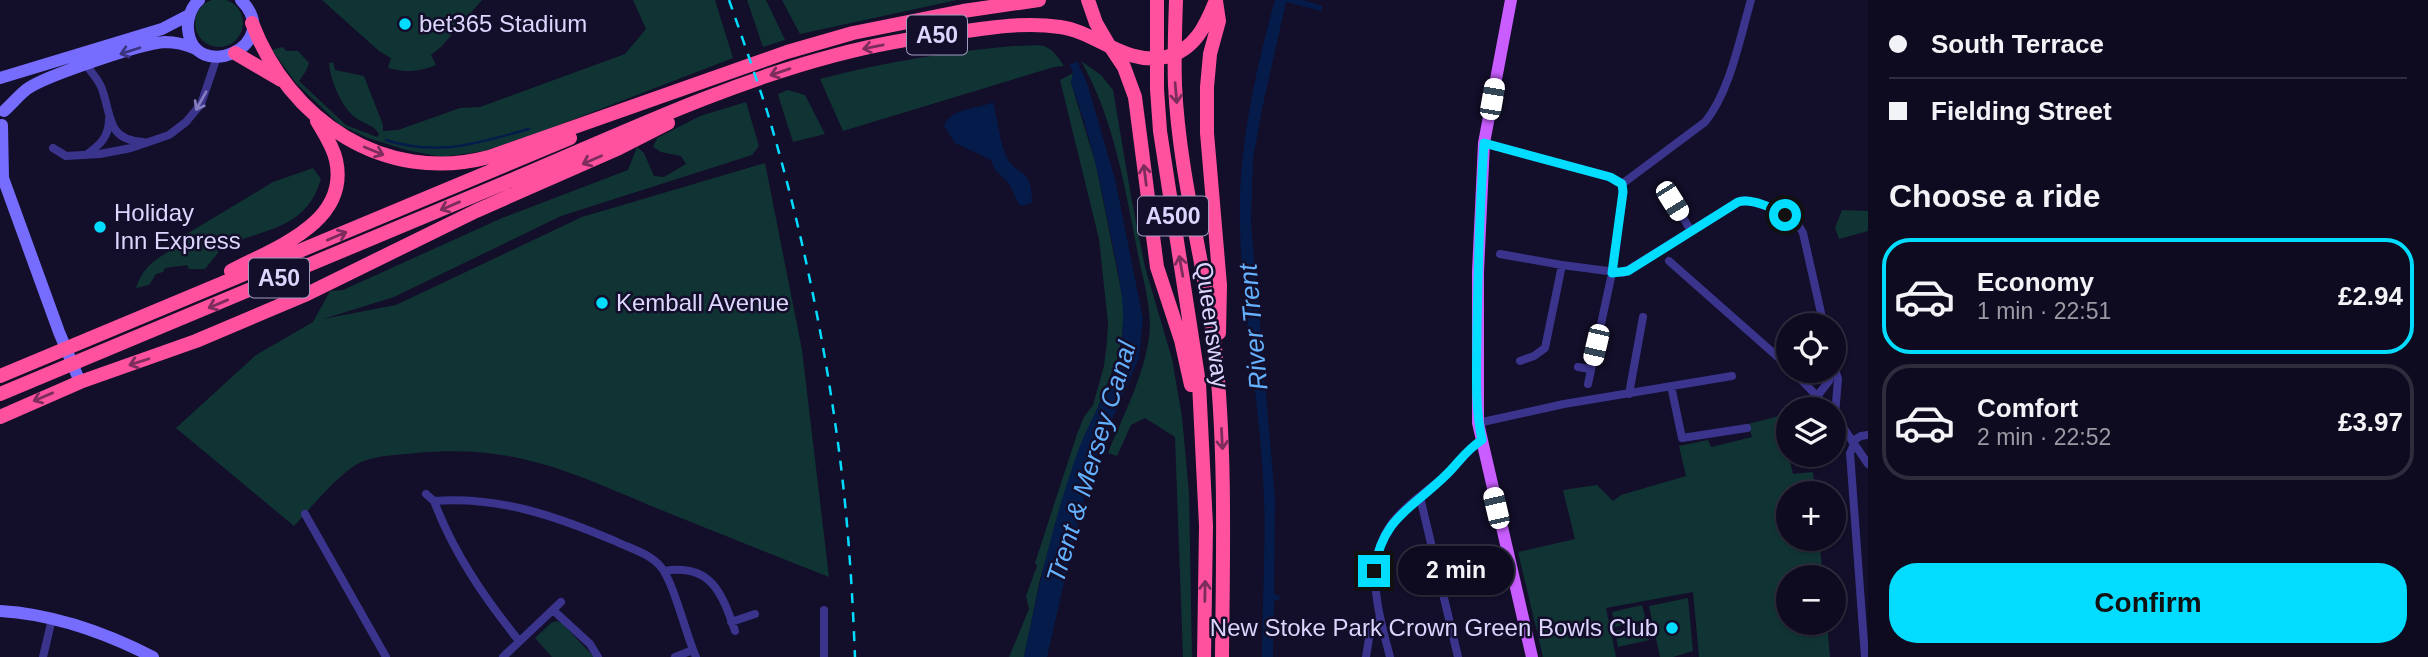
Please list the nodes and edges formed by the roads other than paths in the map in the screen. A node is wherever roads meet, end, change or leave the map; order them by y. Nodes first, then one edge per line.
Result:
1 (241, 0) edge
2 (1039, 0) edge
3 (1088, 0) edge
4 (1157, 0) edge
5 (1176, 0) edge
6 (1216, 0) edge
7 (1511, 0) edge
8 (1751, 0) edge
9 (197, 1) edge
10 (189, 15) junction
11 (253, 23) junction
12 (196, 49) junction
13 (1112, 49) junction
14 (234, 53) junction
15 (217, 57) junction
16 (86, 65) junction
17 (0, 78) edge
18 (281, 80) junction
19 (724, 93) junction
20 (667, 95) junction
21 (0, 96) edge
22 (5, 111) junction
23 (108, 116) junction
24 (315, 116) junction
25 (1, 126) edge
26 (146, 142) junction
27 (1484, 143) junction
28 (53, 148) dead end
29 (86, 155) junction
30 (558, 160) junction
31 (1, 176) edge
32 (1622, 184) junction
33 (1672, 201) dead end
34 (476, 211) junction
35 (1691, 231) junction
36 (1500, 254) dead end
37 (1669, 261) dead end
38 (1562, 265) junction
39 (1612, 273) junction
40 (161, 309) junction
41 (1821, 313) edge
42 (1643, 317) dead end
43 (1776, 353) edge
44 (1520, 361) dead end
45 (1578, 367) dead end
46 (1590, 369) junction
47 (82, 375) junction
48 (0, 376) edge
49 (1732, 376) dead end
50 (1806, 383) edge
51 (1827, 383) edge
52 (1588, 384) dead end
53 (1671, 386) junction
54 (1219, 393) junction
55 (0, 394) edge
56 (1629, 394) junction
57 (1818, 395) joint
58 (0, 416) edge
59 (1478, 423) junction
60 (1747, 428) dead end
61 (1202, 431) junction
62 (1846, 432) edge
63 (1868, 435) edge
64 (1482, 440) junction
65 (1853, 442) junction
66 (1868, 464) edge
67 (426, 494) dead end
68 (1420, 497) junction
69 (434, 501) junction
70 (305, 514) dead end
71 (664, 571) junction
72 (561, 602) dead end
73 (553, 610) junction
74 (824, 610) dead end
75 (0, 611) edge
76 (755, 614) dead end
77 (52, 618) junction
78 (1380, 618) junction
79 (732, 622) junction
80 (735, 631) dead end
81 (519, 641) junction
82 (694, 653) edge
83 (43, 657) edge
84 (153, 657) edge
85 (386, 657) edge
86 (503, 657) edge
87 (598, 657) edge
88 (675, 657) edge
89 (824, 657) edge
90 (1204, 657) edge
91 (1222, 657) edge
92 (1366, 657) edge
93 (1390, 657) edge
94 (1458, 657) edge
95 (1532, 657) edge
96 (1865, 657) edge

1 - 11 main road
2 - 20 highway, A50
3 - 13 highway
61 -> 4 highway, Queensway / A500
5 -> 54 highway, Queensway / A500
6 - 13 highway
6 - 54 highway
7 - 27 main road
8 - 32 street
9 - 10 main road
10 - 12 main road
10 - 17 main road
11 - 14 main road
11 - 18 highway
12 - 15 main road
12 -> 16 main road
13 -> 19 highway, A50
61 -> 13 highway
14 - 15 main road
14 - 18 highway
15 -> 26 street
16 - 22 main road
16 - 23 street
18 - 24 highway
19 - 30 highway, A50
19 -> 34 highway, A50
24 -> 20 highway, A50
40 -> 20 highway, A50
21 - 22 main road
22 - 25 main road
23 - 26 street
23 - 29 street
24 - 40 highway
25 - 31 main road
26 - 29 street
27 - 32 street
27 - 59 main road
28 - 29 street
30 - 34 highway
30 -> 55 highway, A50
31 - 47 main road
32 - 39 street
33 - 35 street
34 -> 47 highway, A50
35 - 39 street
35 - 41 street
36 - 38 street
37 - 43 street
38 - 39 street
38 - 44 street
39 - 46 street
40 - 48 highway, A50
42 - 56 street
45 - 46 street
46 - 52 street
47 -> 58 highway, A50
49 - 53 street
50 - 57 street
51 - 57 street
53 - 56 street
53 - 60 street
54 -> 91 highway, Queensway / A500
56 - 59 street
59 - 64 main road
90 -> 61 highway, Queensway / A500
62 - 65 street
63 - 65 street
64 - 68 street
64 - 95 main road
65 - 66 street
65 - 96 street
67 - 69 street
68 - 78 street
68 - 94 street
69 - 71 street
69 - 81 street
70 - 85 street
71 - 79 street
71 - 82 street
72 - 73 street
73 - 81 street
73 - 87 street
74 - 89 street
75 - 77 main road
76 - 79 street
77 - 83 street
77 - 84 main road
78 - 92 street
78 - 93 street
79 - 80 street
81 - 86 street
82 - 88 street

